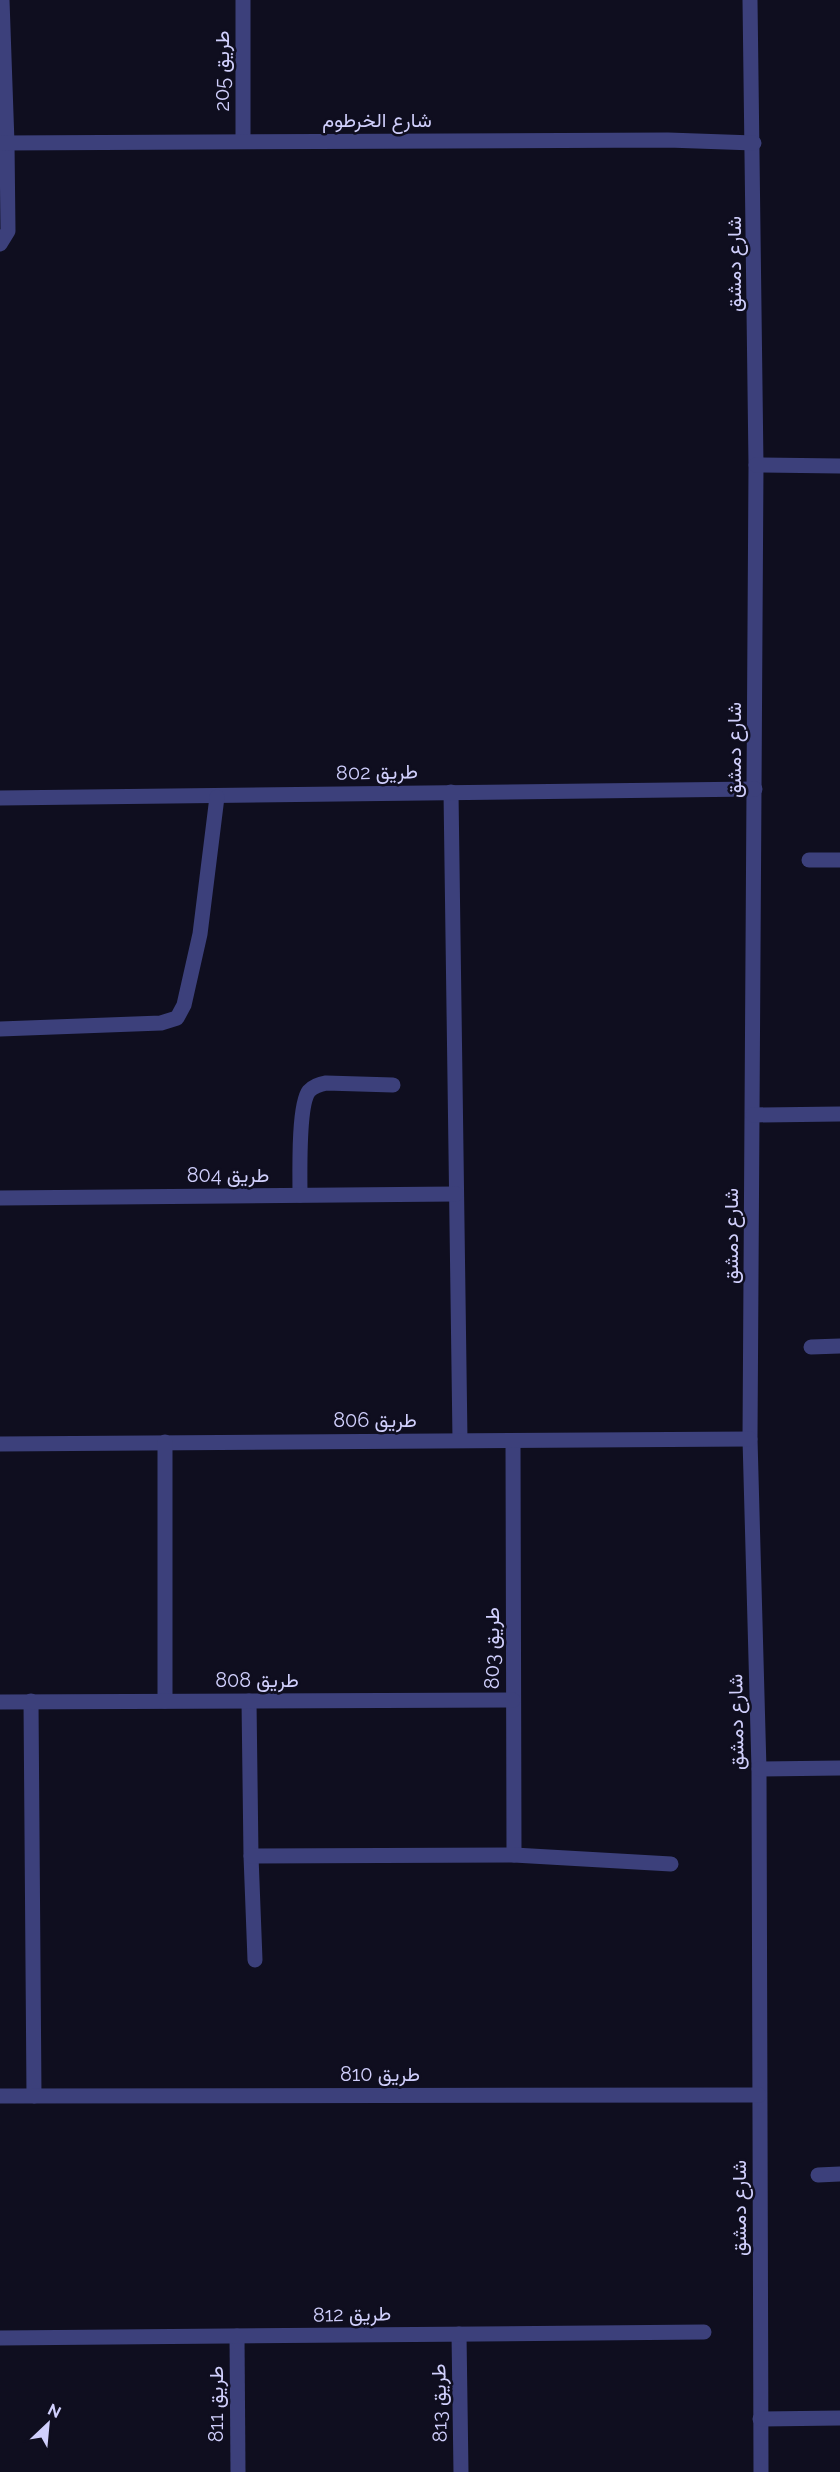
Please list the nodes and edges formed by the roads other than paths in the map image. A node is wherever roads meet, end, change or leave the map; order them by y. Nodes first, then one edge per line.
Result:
1 (2, 0) edge
2 (243, 0) edge
3 (750, 0) edge
4 (243, 141) junction
5 (3, 143) edge
6 (754, 143) junction
7 (0, 244) edge
8 (756, 465) junction
9 (840, 466) edge
10 (755, 789) junction
11 (450, 792) junction
12 (217, 796) junction
13 (0, 798) edge
14 (809, 860) dead end
15 (840, 860) edge
16 (0, 1029) edge
17 (393, 1085) dead end
18 (840, 1114) edge
19 (753, 1115) junction
20 (456, 1194) junction
21 (300, 1195) junction
22 (0, 1198) edge
23 (840, 1346) edge
24 (811, 1347) dead end
25 (460, 1440) junction
26 (750, 1440) junction
27 (513, 1441) junction
28 (165, 1442) junction
29 (0, 1444) edge
30 (513, 1700) junction
31 (31, 1701) junction
32 (165, 1701) junction
33 (249, 1701) junction
34 (0, 1702) edge
35 (840, 1768) edge
36 (759, 1769) junction
37 (514, 1855) junction
38 (250, 1856) junction
39 (671, 1864) dead end
40 (255, 1960) dead end
41 (759, 2095) junction
42 (0, 2096) edge
43 (34, 2096) junction
44 (840, 2174) edge
45 (818, 2175) dead end
46 (704, 2332) dead end
47 (459, 2334) junction
48 (237, 2336) junction
49 (0, 2338) edge
50 (840, 2418) edge
51 (760, 2419) junction
52 (238, 2472) edge
53 (461, 2472) edge
54 (761, 2472) edge

1 - 5 street
2 - 4 street, طريق 205
3 - 6 street, شارع دمشق
4 - 5 street, شارع الخرطوم
4 - 6 street, شارع الخرطوم
5 - 7 street
6 - 8 street, شارع دمشق
8 - 9 street
8 - 10 street, شارع دمشق
10 - 11 street, طريق 802
10 - 19 street, شارع دمشق
11 - 12 street, طريق 802
11 - 20 street
12 - 13 street, طريق 802
12 - 16 street
14 - 15 street
17 - 21 street
18 - 19 street
19 - 26 street, شارع دمشق
20 - 21 street, طريق 804
20 - 25 street
21 - 22 street, طريق 804
23 - 24 street
25 - 27 street, طريق 806
25 - 28 street, طريق 806
26 - 27 street, طريق 806
26 - 36 street, شارع دمشق
27 - 30 street, طريق 803
28 - 29 street, طريق 806
28 - 32 street
30 - 33 street, طريق 808
30 - 37 street, طريق 803
31 - 32 street, طريق 808
31 - 34 street, طريق 808
31 - 43 street
32 - 33 street, طريق 808
33 - 38 street
35 - 36 street
36 - 41 street, شارع دمشق
37 - 38 street
37 - 39 street
38 - 40 street
41 - 43 street, طريق 810
41 - 51 street, شارع دمشق
42 - 43 street, طريق 810
44 - 45 street
46 - 47 street, طريق 812
47 - 48 street, طريق 812
47 - 53 street, طريق 813
48 - 49 street, طريق 812
48 - 52 street, طريق 811
50 - 51 street
51 - 54 street, شارع دمشق

